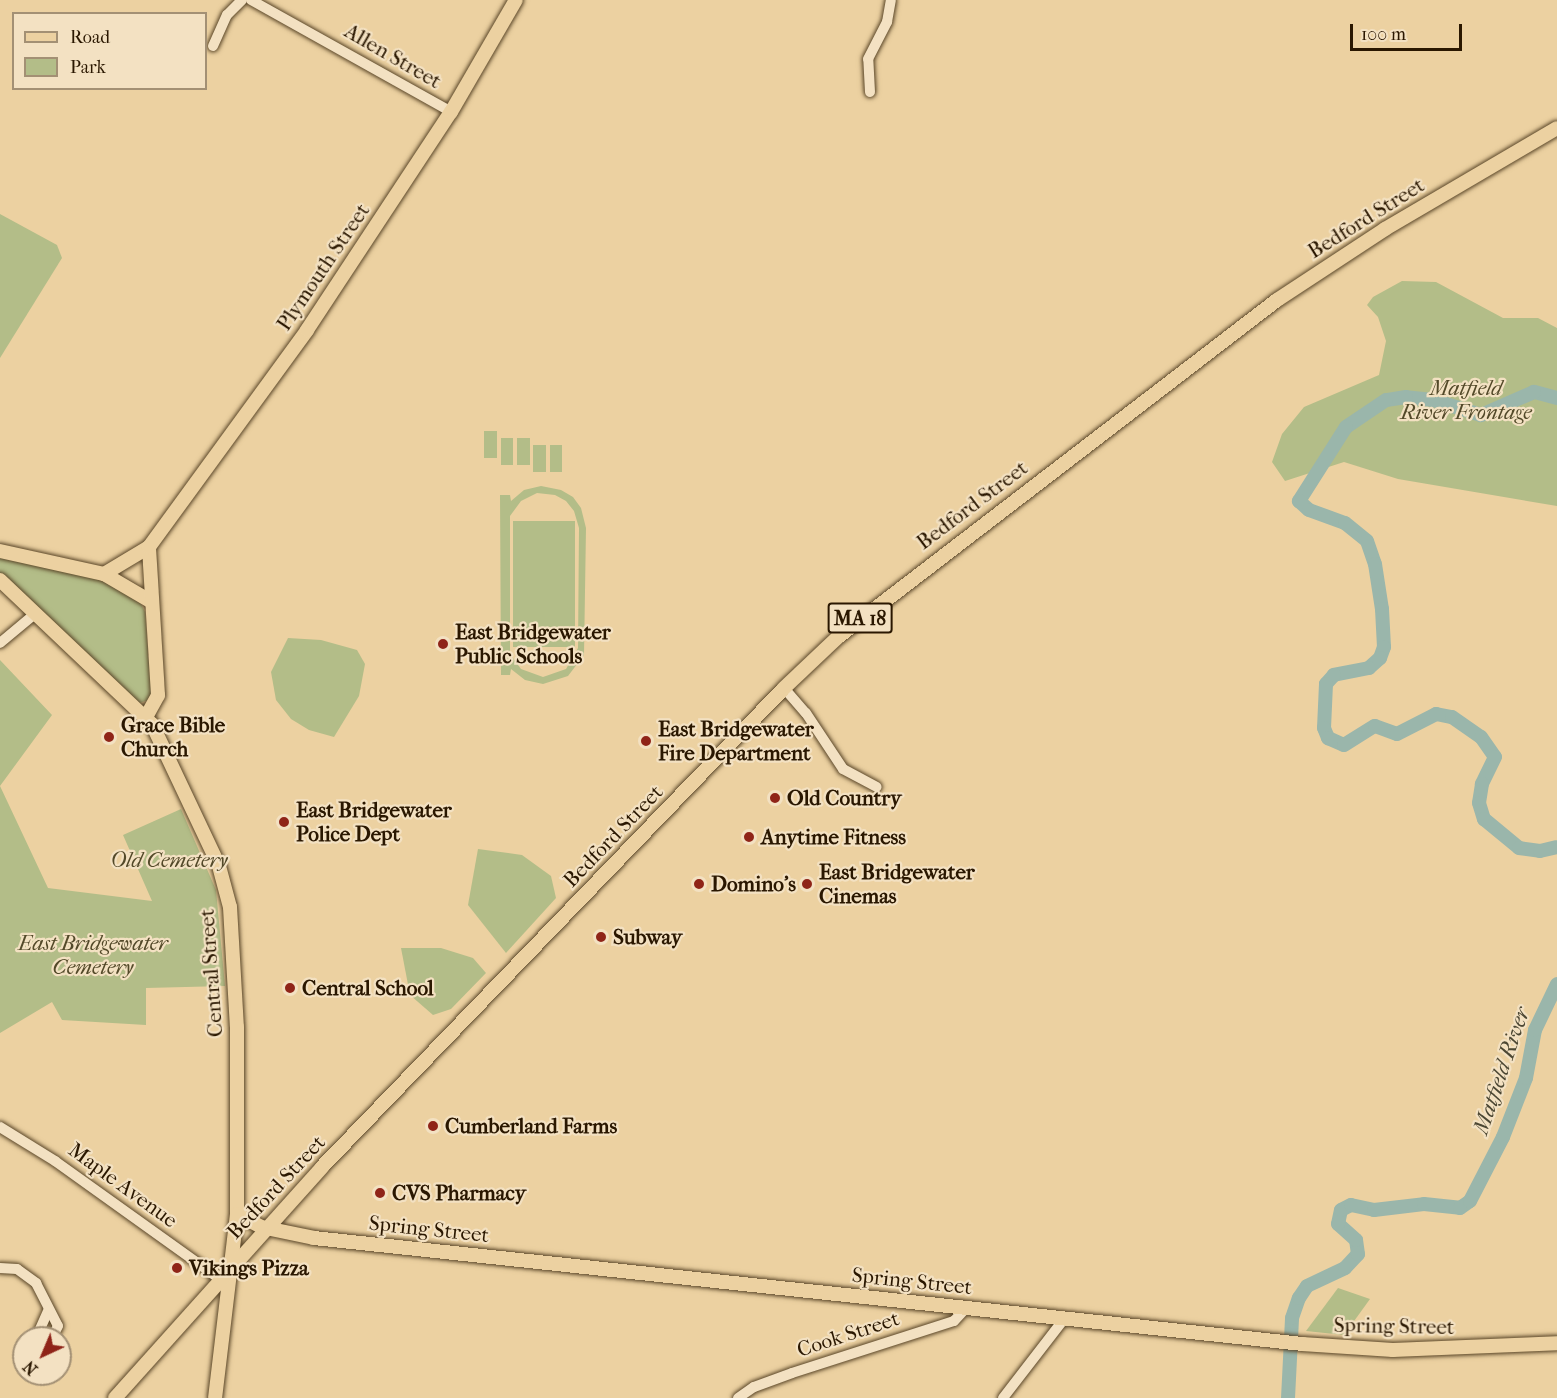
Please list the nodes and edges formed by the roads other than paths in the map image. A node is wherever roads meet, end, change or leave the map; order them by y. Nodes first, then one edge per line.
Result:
1 (242, 0) edge
2 (251, 0) edge
3 (516, 0) edge
4 (891, 0) edge
5 (213, 46) dead end
6 (870, 92) dead end
7 (452, 112) junction
8 (1557, 128) edge
9 (148, 547) junction
10 (0, 551) edge
11 (104, 574) junction
12 (0, 580) edge
13 (150, 601) junction
14 (36, 613) junction
15 (0, 643) edge
16 (784, 688) junction
17 (146, 717) junction
18 (877, 787) dead end
19 (2, 1133) edge
20 (237, 1214) junction
21 (265, 1228) junction
22 (234, 1264) junction
23 (0, 1268) edge
24 (220, 1279) junction
25 (967, 1308) junction
26 (48, 1311) junction
27 (1064, 1319) junction
28 (41, 1326) edge
29 (58, 1326) edge
30 (1557, 1343) edge
31 (116, 1398) edge
32 (215, 1398) edge
33 (738, 1398) edge
34 (1003, 1398) edge

1 - 5 street
2 - 7 street, Allen Street
3 - 7 main road, Plymouth Street
4 - 6 street
7 - 9 main road, Plymouth Street
8 - 16 main road, Bedford Street / MA 18
9 - 11 main road, Plymouth Street
9 - 13 main road
10 - 11 main road
11 - 13 main road
12 - 14 main road, Central Street
13 - 17 main road
14 - 15 street
14 - 17 main road, Central Street
16 - 18 street
16 - 21 main road, Bedford Street / MA 18
17 - 20 main road, Central Street
19 - 24 street, Maple Avenue
20 - 21 main road, Spring Street
20 - 22 main road, Central Street
21 - 22 main road, Bedford Street / MA 18
21 - 25 main road, Spring Street
22 - 24 main road, Bedford Street / MA 18
22 - 32 main road, Central Street
23 - 26 street
24 - 31 main road, Bedford Street / MA 18
25 - 27 main road, Spring Street
25 - 33 street, Cook Street
26 - 28 street
26 - 29 street
27 - 30 main road, Spring Street
27 - 34 street

